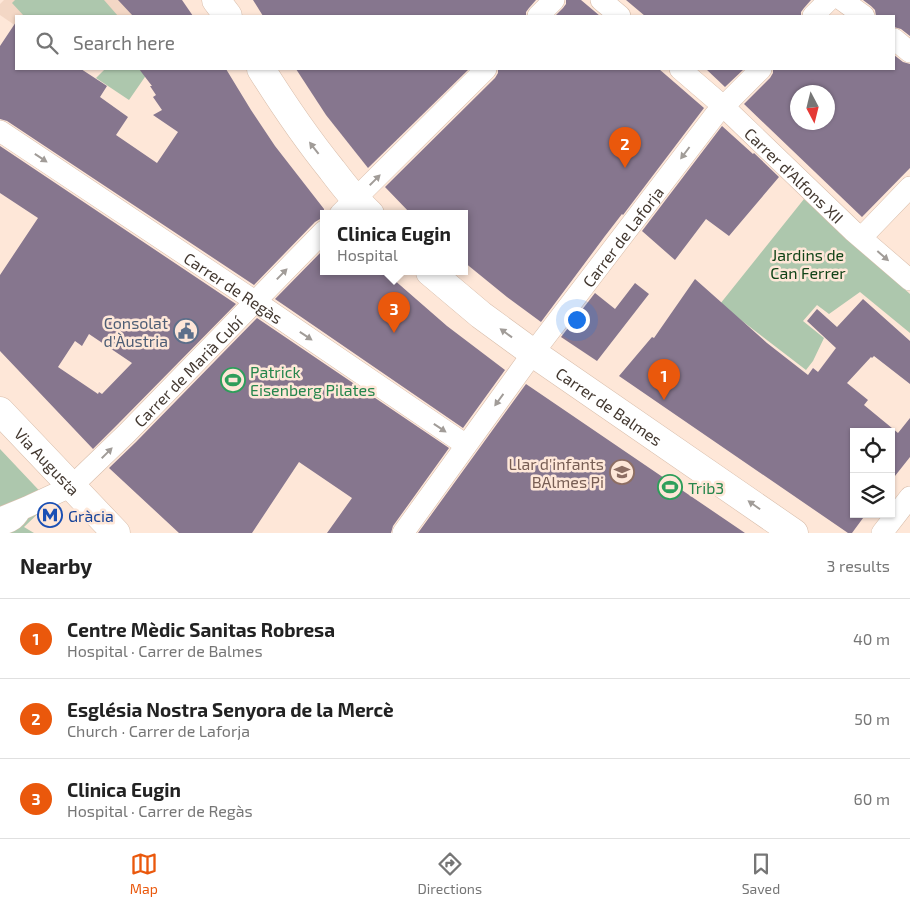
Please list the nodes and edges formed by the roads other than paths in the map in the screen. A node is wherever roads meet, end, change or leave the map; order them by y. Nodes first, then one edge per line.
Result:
1 (216, 0) edge
2 (554, 0) edge
3 (601, 0) edge
4 (829, 0) edge
5 (842, 0) edge
6 (227, 15) edge
7 (539, 15) edge
8 (619, 15) edge
9 (814, 15) edge
10 (863, 15) edge
11 (895, 40) edge
12 (910, 52) edge
13 (262, 70) edge
14 (485, 70) edge
15 (681, 70) edge
16 (760, 70) edge
17 (724, 106) junction
18 (0, 131) edge
19 (910, 187) edge
20 (355, 209) edge
21 (320, 235) edge
22 (862, 237) junction
23 (434, 275) edge
24 (910, 280) edge
25 (256, 302) junction
26 (533, 353) junction
27 (0, 411) edge
28 (466, 445) junction
29 (72, 486) junction
30 (910, 497) edge
31 (27, 507) junction
32 (0, 518) edge
33 (0, 530) edge
34 (116, 533) edge
35 (403, 533) edge
36 (794, 533) edge
37 (882, 533) edge

1 - 6 main road
2 - 7 street
3 - 8 street
4 - 9 street
5 - 10 street
11 - 12 street
20 -> 13 main road
20 -> 14 street
15 - 17 street, Carrer d'Alfons XII
16 - 17 street, Carrer de Laforja
17 - 22 street, Carrer d'Alfons XII
17 -> 26 street, Carrer de Laforja
18 -> 25 street, Carrer de Regàs
19 - 22 street
25 -> 21 street, Carrer de Marià Cubí
22 -> 24 street, Carrer d'Alfons XII
26 -> 23 main road, Carrer de Balmes
25 -> 28 street, Carrer de Regàs
29 -> 25 street, Carrer de Marià Cubí
26 -> 28 street, Carrer de Laforja
36 -> 26 main road, Carrer de Balmes
27 - 29 main road, Via Augusta
28 - 35 street, Carrer de Laforja
29 - 31 street, Carrer de Marià Cubí
29 - 34 main road, Via Augusta
30 - 37 street
31 - 32 street, Carrer de Marià Cubí
31 - 33 lane

